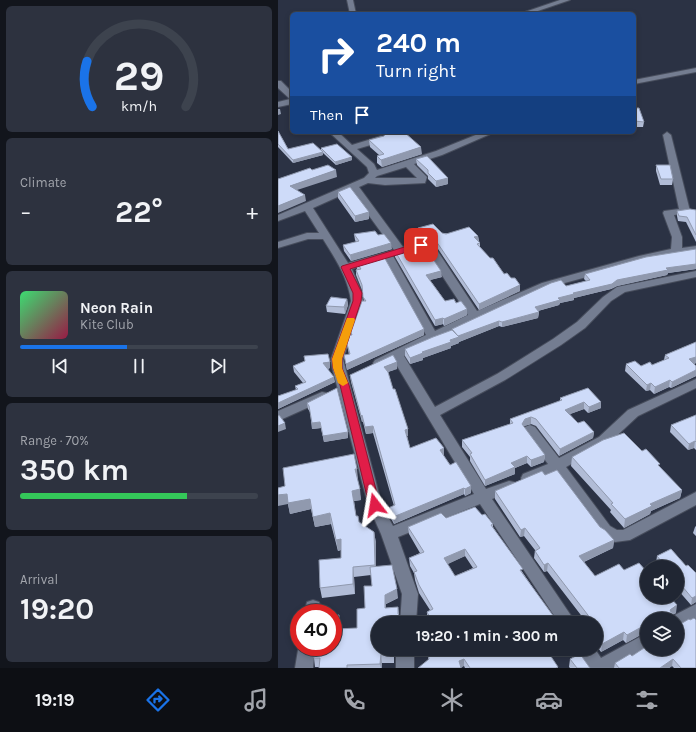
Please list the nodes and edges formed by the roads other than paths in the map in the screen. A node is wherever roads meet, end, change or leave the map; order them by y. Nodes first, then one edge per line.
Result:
1 (350, 0) edge
2 (567, 0) edge
3 (353, 12) edge
4 (528, 12) edge
5 (696, 70) edge
6 (636, 82) edge
7 (278, 84) edge
8 (285, 90) edge
9 (290, 102) edge
10 (278, 105) edge
11 (335, 134) edge
12 (486, 134) edge
13 (667, 135) dead end
14 (381, 139) edge
15 (351, 148) junction
16 (408, 163) junction
17 (370, 177) junction
18 (353, 186) junction
19 (306, 207) junction
20 (278, 218) edge
21 (325, 236) junction
22 (278, 245) edge
23 (696, 250) edge
24 (400, 251) junction
25 (676, 251) junction
26 (387, 255) junction
27 (345, 267) junction
28 (696, 274) edge
29 (475, 316) junction
30 (433, 337) junction
31 (397, 355) junction
32 (370, 367) edge
33 (356, 373) edge
34 (343, 382) junction
35 (696, 383) edge
36 (432, 414) junction
37 (278, 416) edge
38 (530, 430) dead end
39 (558, 465) junction
40 (483, 497) junction
41 (696, 498) edge
42 (389, 534) junction
43 (696, 611) edge
44 (408, 616) edge
45 (563, 616) edge
46 (684, 618) edge
47 (640, 644) edge
48 (305, 656) edge
49 (405, 656) edge
50 (590, 656) edge
51 (304, 668) edge
52 (405, 668) edge
53 (599, 668) edge

1 - 3 street
2 - 4 street
5 - 6 street
7 - 8 street
9 - 10 street
11 - 15 street
12 - 16 street
13 - 25 street
14 - 15 street
15 - 17 street
16 - 17 street
16 - 17 street
17 - 18 street
18 - 19 street
18 - 24 street
19 - 20 street
19 - 21 street
21 - 22 street
21 - 27 street
23 - 25 street
24 - 26 street
24 - 29 street
25 - 29 street
26 - 27 street
26 - 30 street
27 - 34 street
28 - 36 street
29 - 30 street
30 - 31 street
31 - 32 street
31 - 36 street
33 - 34 street
34 - 37 street
34 - 42 street
35 - 39 street
36 - 40 street
38 - 39 street
39 - 40 street
39 - 41 street
40 - 42 street
40 - 45 street
42 - 44 street
43 - 46 street
47 - 53 street
48 - 51 street
49 - 52 street
50 - 53 street

